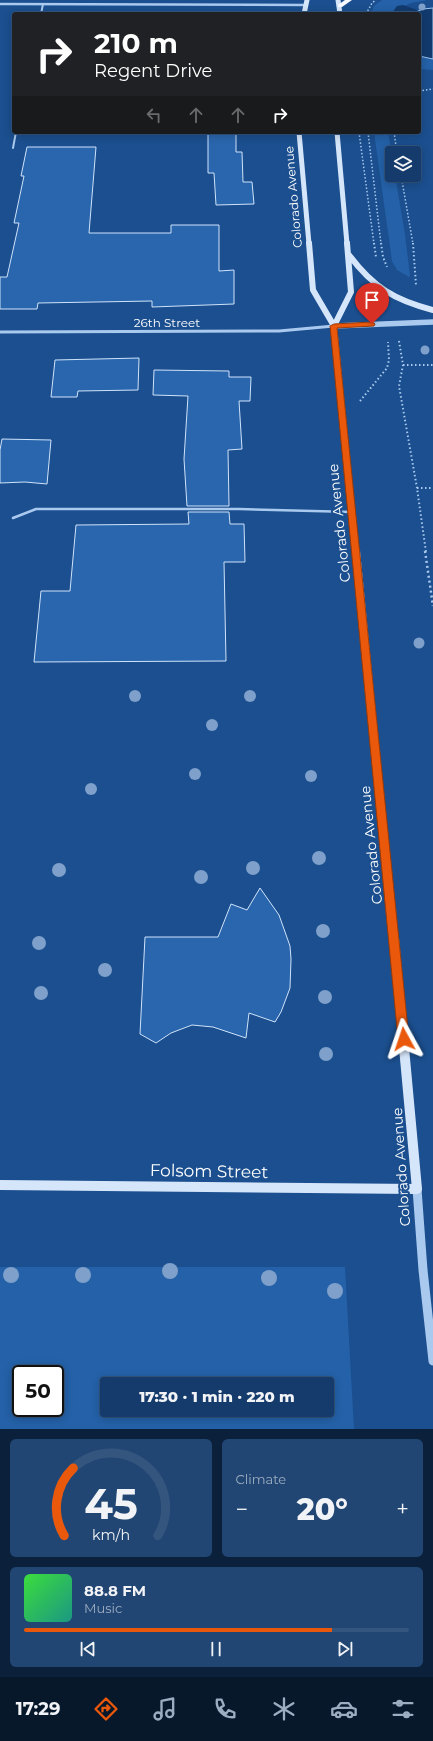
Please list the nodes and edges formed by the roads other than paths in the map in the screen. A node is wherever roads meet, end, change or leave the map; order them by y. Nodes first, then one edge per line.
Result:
1 (349, 0) edge
2 (306, 2) edge
3 (339, 3) edge
4 (0, 4) edge
5 (43, 4) junction
6 (41, 12) edge
7 (304, 12) edge
8 (16, 134) edge
9 (299, 134) edge
10 (337, 134) edge
11 (13, 148) dead end
12 (349, 255) junction
13 (433, 310) edge
14 (433, 322) edge
15 (334, 326) junction
16 (0, 332) edge
17 (352, 512) junction
18 (13, 518) dead end
19 (0, 1185) edge
20 (417, 1189) junction
21 (433, 1361) edge

1 - 3 highway
2 - 5 street
2 - 7 main road
4 - 5 street
5 - 6 lane
8 - 11 lane
9 - 15 main road, Colorado Avenue
10 - 12 main road
12 - 13 main road
12 - 15 main road
14 - 15 street
15 - 16 street, 26th Street
15 - 17 main road, Colorado Avenue
17 - 18 lane
17 - 20 main road, Colorado Avenue
19 - 20 main road, Folsom Street
20 - 21 street, Colorado Avenue

